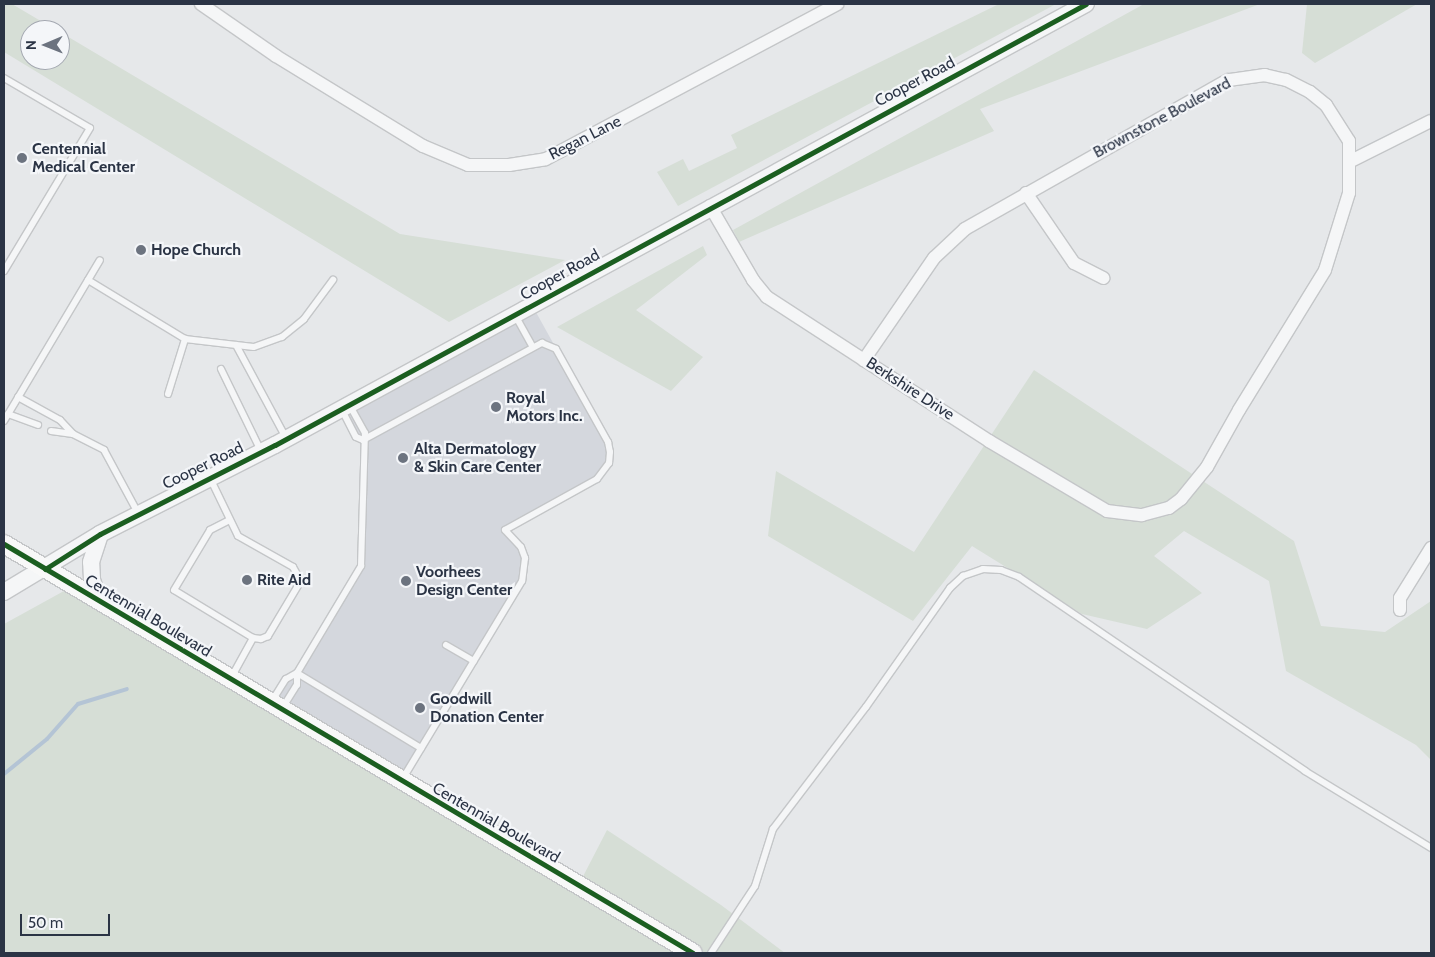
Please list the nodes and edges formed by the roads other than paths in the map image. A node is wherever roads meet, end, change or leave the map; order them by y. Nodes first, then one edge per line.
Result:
1 (201, 4) edge
2 (837, 4) edge
3 (1086, 4) edge
4 (4, 78) edge
5 (1431, 121) edge
6 (1351, 161) junction
7 (1026, 193) junction
8 (710, 206) junction
9 (100, 260) dead end
10 (4, 271) edge
11 (1102, 278) dead end
12 (88, 280) junction
13 (333, 280) dead end
14 (515, 314) junction
15 (185, 339) junction
16 (236, 345) junction
17 (532, 346) junction
18 (864, 360) junction
19 (221, 369) dead end
20 (168, 394) dead end
21 (18, 397) junction
22 (345, 407) junction
23 (8, 414) junction
24 (4, 421) edge
25 (38, 426) dead end
26 (51, 430) dead end
27 (73, 434) junction
28 (286, 439) junction
29 (363, 440) junction
30 (261, 452) junction
31 (210, 477) junction
32 (1152, 512) joint
33 (138, 514) junction
34 (230, 520) junction
35 (100, 534) junction
36 (4, 544) edge
37 (1431, 548) edge
38 (45, 569) junction
39 (4, 592) edge
40 (99, 601) junction
41 (1400, 610) dead end
42 (254, 638) junction
43 (446, 645) dead end
44 (474, 662) junction
45 (297, 673) junction
46 (230, 679) junction
47 (276, 708) junction
48 (422, 748) junction
49 (402, 782) junction
50 (1431, 848) edge
51 (694, 953) edge
52 (711, 953) edge

1 - 2 street, Regan Lane
3 - 8 street, Cooper Road
4 - 10 lane
5 - 6 street
6 - 7 street, Brownstone Boulevard
6 - 32 street, Brownstone Boulevard
7 - 11 street
7 - 18 street, Brownstone Boulevard
8 - 14 street, Cooper Road
8 - 18 street, Berkshire Drive
9 - 12 lane
12 - 15 lane
12 - 21 lane
13 - 16 lane
14 - 17 lane
14 - 22 street, Cooper Road
15 - 16 lane
15 - 20 lane
16 - 28 lane
17 - 29 lane
17 - 44 lane
18 - 32 street, Berkshire Drive
19 - 30 lane
21 - 23 lane
21 - 27 lane
22 - 28 street, Cooper Road
22 - 29 lane
23 - 24 lane
23 - 25 lane
26 - 27 lane
27 - 33 lane
28 - 30 street, Cooper Road
29 - 45 lane
30 - 31 street, Cooper Road
31 - 33 street, Cooper Road
31 - 34 lane
33 - 35 street, Cooper Road
34 - 42 lane
34 - 42 lane
35 - 38 street, Cooper Road
35 - 40 street
36 - 38 main road, Centennial Boulevard
37 - 41 street
38 - 39 street, Cooper Road
38 - 40 main road, Centennial Boulevard
40 - 46 main road, Centennial Boulevard
42 - 46 lane
43 - 44 lane
44 - 48 lane
45 - 47 lane
45 - 47 lane
45 - 48 lane
46 - 47 main road, Centennial Boulevard
47 - 49 main road, Centennial Boulevard
48 - 49 lane
49 - 51 main road, Centennial Boulevard
50 - 52 lane

